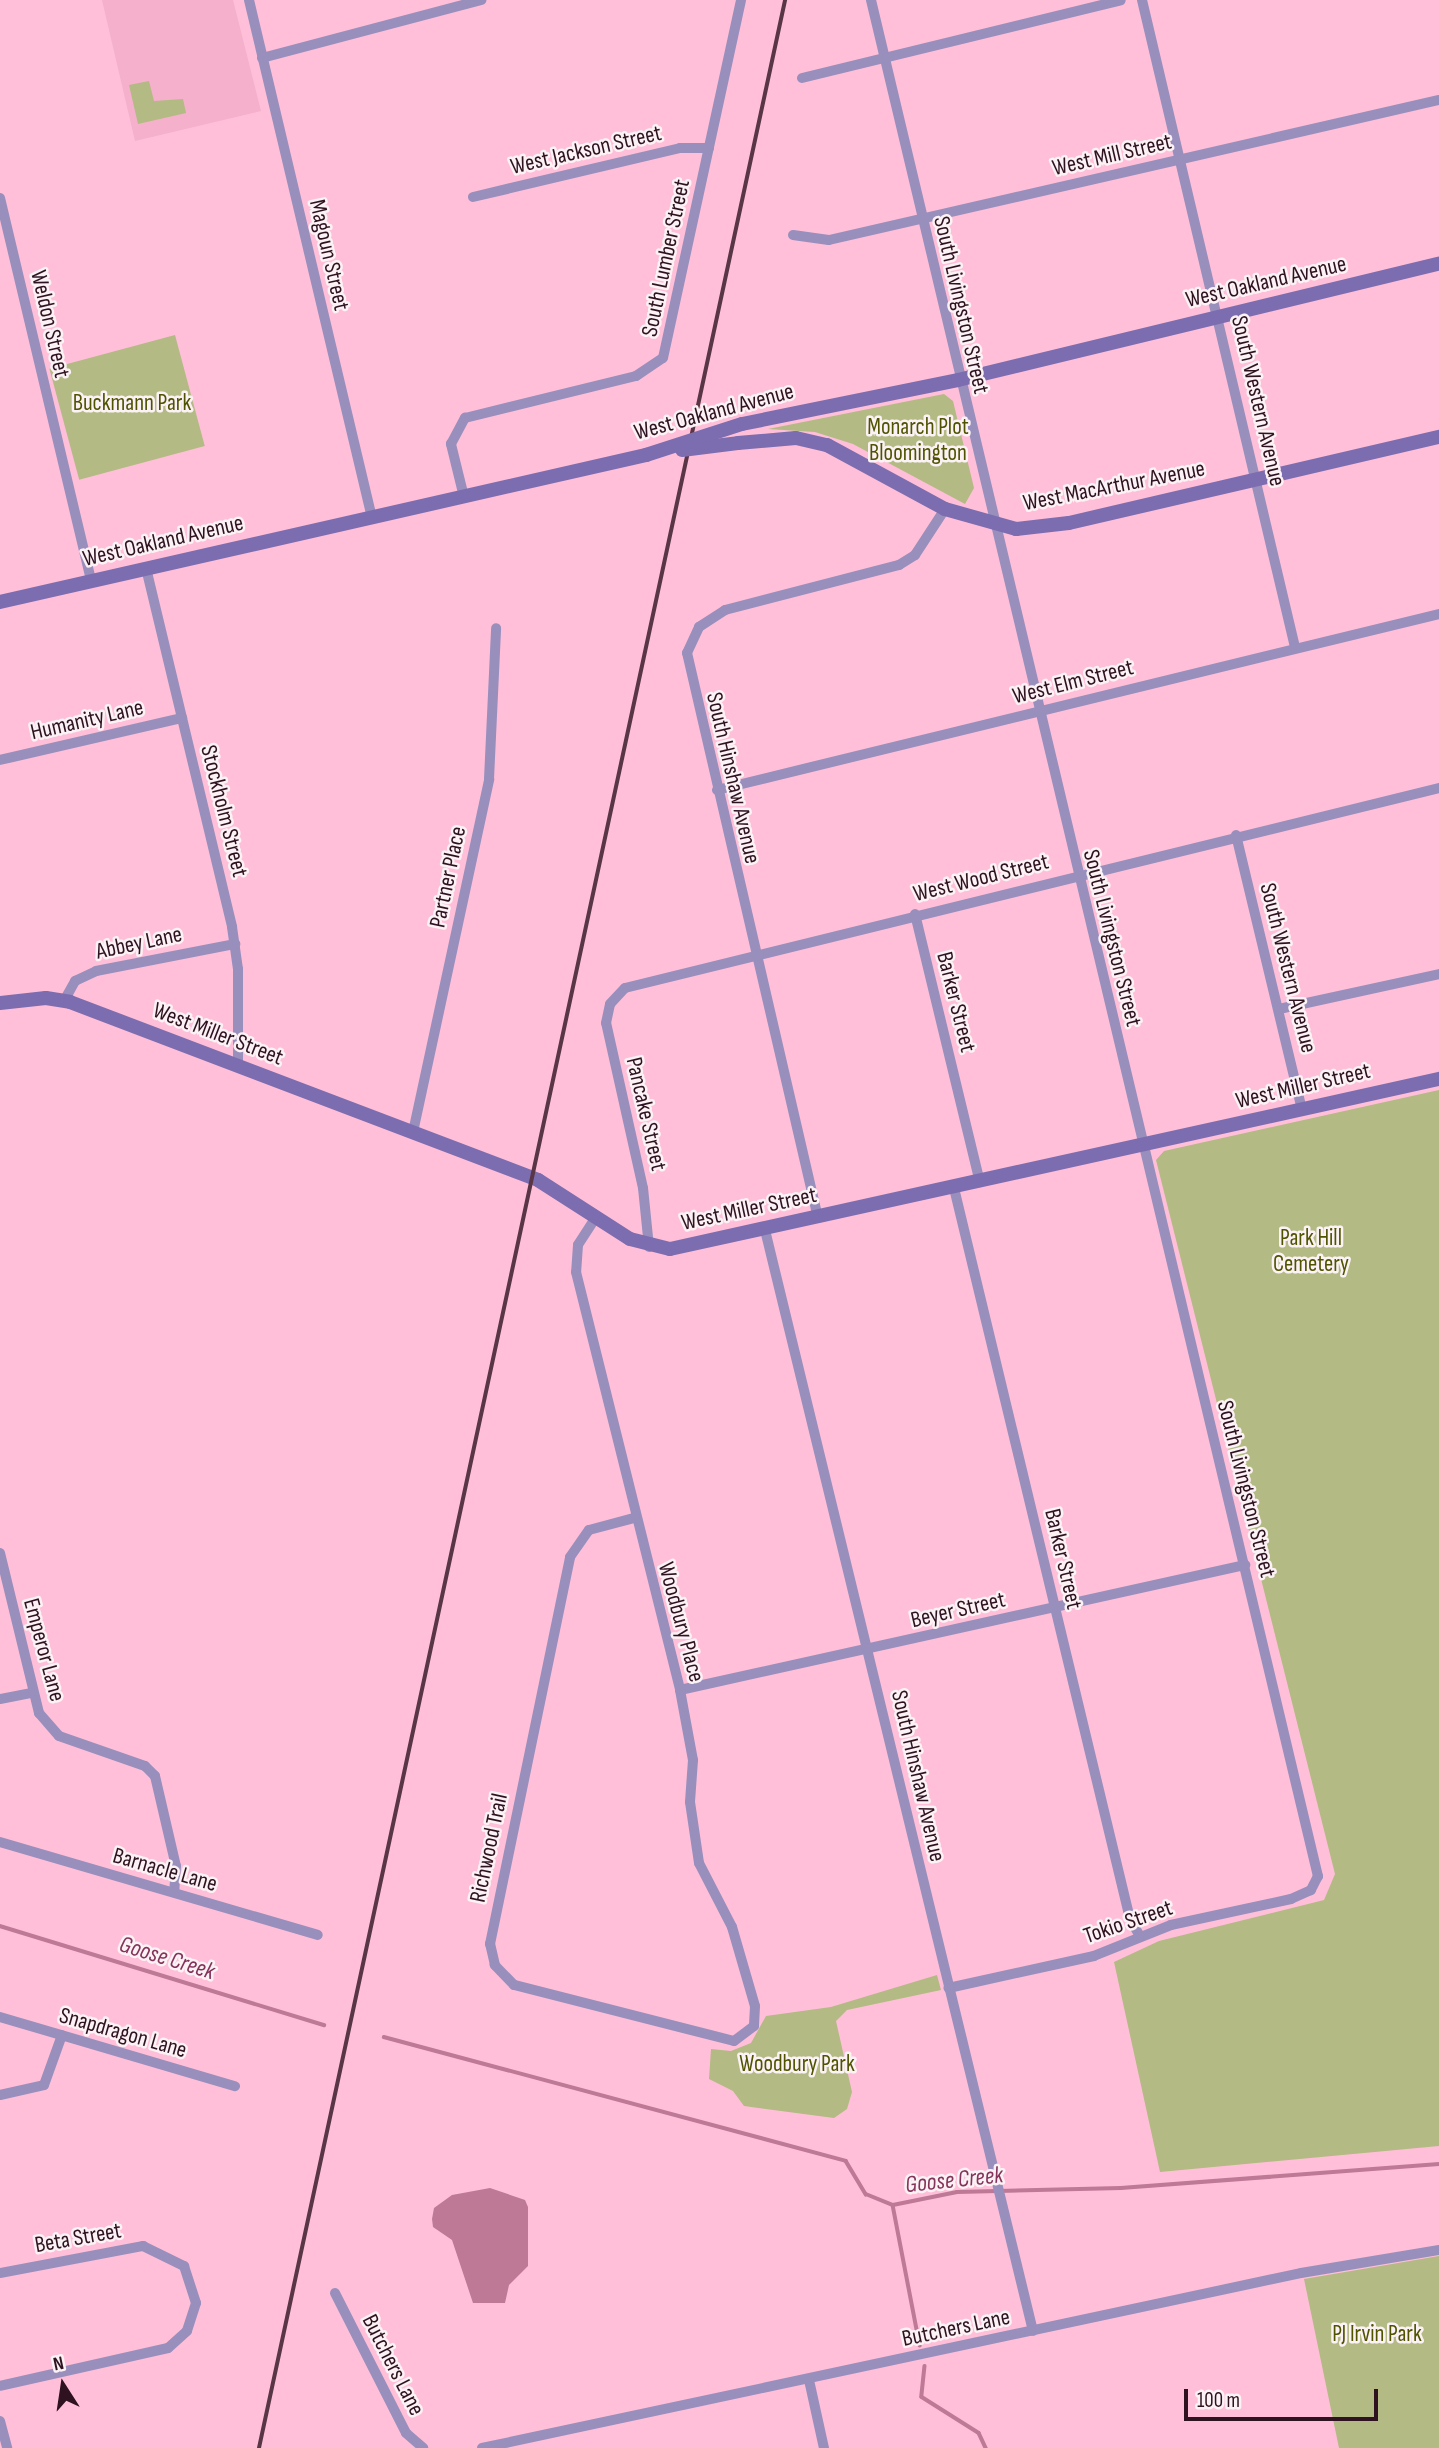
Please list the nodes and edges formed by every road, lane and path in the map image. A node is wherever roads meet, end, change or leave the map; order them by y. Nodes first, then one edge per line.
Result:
1 (249, 0) edge
2 (481, 0) edge
3 (741, 0) edge
4 (871, 0) edge
5 (1121, 0) edge
6 (1142, 0) edge
7 (262, 58) junction
8 (884, 58) junction
9 (802, 78) dead end
10 (1439, 100) edge
11 (709, 148) junction
12 (1180, 159) junction
13 (473, 197) dead end
14 (0, 198) edge
15 (922, 219) junction
16 (793, 235) dead end
17 (1439, 264) edge
18 (1219, 317) junction
19 (958, 380) junction
20 (1439, 437) edge
21 (646, 455) junction
22 (1256, 480) junction
23 (464, 497) junction
24 (945, 509) junction
25 (372, 518) junction
26 (992, 525) junction
27 (146, 568) junction
28 (91, 581) junction
29 (0, 602) edge
30 (1439, 614) edge
31 (496, 628) dead end
32 (1296, 648) junction
33 (1036, 711) junction
34 (182, 718) junction
35 (0, 760) edge
36 (1439, 788) edge
37 (717, 790) junction
38 (1236, 835) junction
39 (1077, 874) junction
40 (915, 914) junction
41 (235, 944) junction
42 (754, 953) junction
43 (1439, 974) edge
44 (618, 993) joint
45 (64, 1001) junction
46 (0, 1003) edge
47 (1279, 1009) junction
48 (238, 1067) junction
49 (1439, 1079) edge
50 (1302, 1110) junction
51 (413, 1132) junction
52 (1142, 1145) junction
53 (980, 1182) junction
54 (954, 1188) junction
55 (596, 1217) junction
56 (818, 1218) junction
57 (765, 1230) junction
58 (649, 1247) junction
59 (634, 1518) junction
60 (0, 1553) edge
61 (1245, 1565) junction
62 (3, 1583) edge
63 (1055, 1608) junction
64 (869, 1650) junction
65 (680, 1690) junction
66 (30, 1693) junction
67 (0, 1699) edge
68 (0, 1842) edge
69 (1317, 1884) joint
70 (174, 1892) junction
71 (318, 1935) dead end
72 (1140, 1936) junction
73 (948, 1988) junction
74 (0, 2017) edge
75 (62, 2035) junction
76 (746, 2035) joint
77 (235, 2086) dead end
78 (0, 2095) edge
79 (1439, 2249) edge
80 (0, 2273) edge
81 (335, 2293) dead end
82 (1033, 2331) junction
83 (809, 2380) junction
84 (0, 2386) edge
85 (0, 2421) edge
86 (8, 2448) edge
87 (423, 2448) edge
88 (482, 2448) edge
89 (824, 2448) edge

1 - 7 street, Magoun Street
2 - 7 street
3 - 11 street, South Lumber Street
4 - 8 street, South Livingston Street
5 - 8 street
6 - 12 street, South Western Avenue
7 - 25 street, Magoun Street
8 - 9 street
8 - 15 street, South Livingston Street
10 - 12 street, West Mill Street
11 - 13 street, West Jackson Street
11 - 23 street, South Lumber Street
12 - 15 street, West Mill Street
12 - 18 street, South Western Avenue
14 - 28 street, Weldon Street
15 - 16 street, West Mill Street
15 - 19 street, South Livingston Street
17 - 18 main road, West Oakland Avenue
18 - 19 main road, West Oakland Avenue
18 - 22 street, South Western Avenue
19 - 21 main road, West Oakland Avenue, bridge
19 - 26 street, South Livingston Street
20 - 22 main road, West MacArthur Avenue
21 - 23 main road, West Oakland Avenue
21 - 24 main road, West MacArthur Avenue, bridge
22 - 26 main road, West MacArthur Avenue
22 - 32 street, South Western Avenue
23 - 25 main road, West Oakland Avenue
24 - 26 main road, West MacArthur Avenue
24 - 37 street, South Hinshaw Avenue
25 - 27 main road, West Oakland Avenue
26 - 33 street, South Livingston Street
27 - 28 main road, West Oakland Avenue
27 - 34 street, Stockholm Street
28 - 29 main road, West Oakland Avenue
30 - 32 street, West Elm Street
31 - 51 street, Partner Place
32 - 33 street, West Elm Street
33 - 37 street, West Elm Street
33 - 39 street, South Livingston Street
34 - 35 street, Humanity Lane
34 - 41 street, Stockholm Street
36 - 38 street, West Wood Street
37 - 42 street, South Hinshaw Avenue
38 - 39 street, West Wood Street
38 - 47 street, South Western Avenue
39 - 40 street, West Wood Street
39 - 52 street, South Livingston Street
40 - 42 street, West Wood Street
40 - 53 street, Barker Street
41 - 45 street, Abbey Lane
41 - 48 street, Stockholm Street
42 - 44 street, West Wood Street
42 - 56 street, South Hinshaw Avenue
43 - 47 street
44 - 58 street, Pancake Street
45 - 46 main road
45 - 48 main road, West Miller Street
47 - 50 street, South Western Avenue
48 - 51 main road, West Miller Street
49 - 50 main road, West Miller Street
50 - 52 main road, West Miller Street
51 - 55 main road, West Miller Street
52 - 53 main road, West Miller Street
52 - 61 street, South Livingston Street
53 - 54 main road, West Miller Street
54 - 56 main road, West Miller Street
54 - 63 street, Barker Street
55 - 58 main road, West Miller Street
55 - 59 street, Woodbury Place
56 - 57 main road, West Miller Street
57 - 58 main road, West Miller Street
57 - 64 street, South Hinshaw Avenue
59 - 65 street, Woodbury Place
59 - 76 street, Richwood Trail
60 - 62 street, Emperor Lane
61 - 63 street, Beyer Street
61 - 69 street, South Livingston Street
62 - 66 street, Emperor Lane
63 - 64 street, Beyer Street
63 - 72 street, Barker Street
64 - 65 street, Beyer Street
64 - 73 street, South Hinshaw Avenue
65 - 76 street, Woodbury Place
66 - 67 street
66 - 70 street, Emperor Lane
68 - 70 street, Barnacle Lane
69 - 72 street, Tokio Street
70 - 71 street, Barnacle Lane
72 - 73 street, Tokio Street
73 - 82 street, South Hinshaw Avenue
74 - 75 street, Snapdragon Lane
75 - 77 street, Snapdragon Lane
75 - 78 street
79 - 82 street, Butchers Lane
80 - 84 street, Beta Street
81 - 87 street, Butchers Lane
82 - 83 street, Butchers Lane
83 - 88 street, Butchers Lane
83 - 89 street
85 - 86 street

